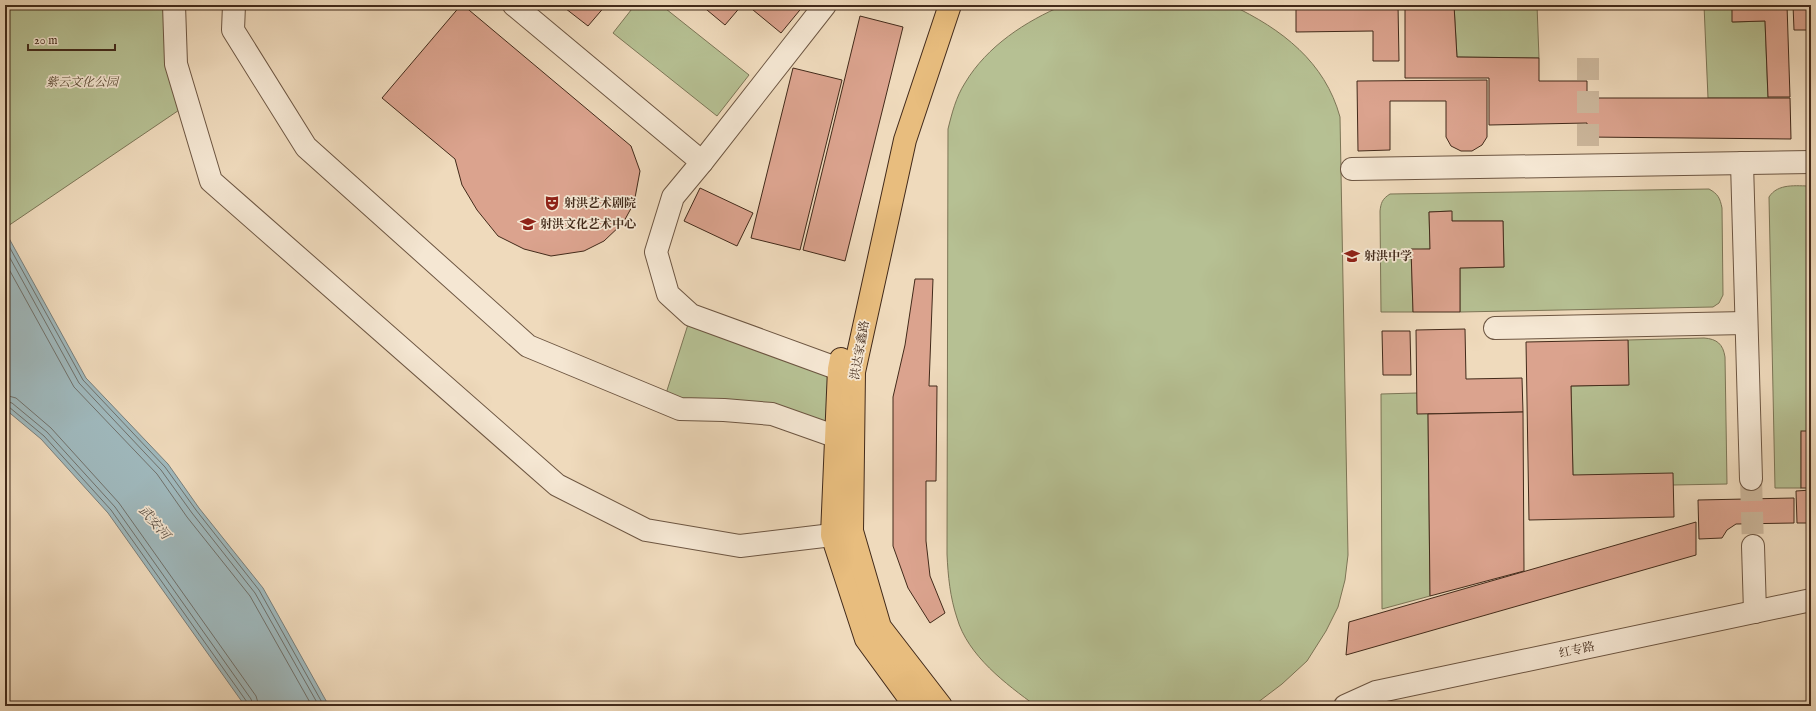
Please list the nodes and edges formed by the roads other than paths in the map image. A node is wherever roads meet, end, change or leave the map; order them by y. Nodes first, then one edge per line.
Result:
1 (174, 5) edge
2 (234, 5) edge
3 (514, 5) edge
4 (825, 5) edge
5 (936, 5) edge
6 (950, 5) edge
7 (702, 162) junction
8 (1811, 162) edge
9 (1742, 163) junction
10 (1352, 169) dead end
11 (1745, 323) junction
12 (1495, 328) dead end
13 (839, 369) junction
14 (837, 437) junction
15 (1751, 479) tunnel mouth
16 (832, 535) junction
17 (1753, 546) tunnel mouth
18 (1811, 600) edge
19 (1755, 612) junction
20 (915, 706) edge
21 (941, 706) edge
22 (1345, 706) edge

1 - 16 street
2 - 14 street
3 - 7 street
4 - 7 street
5 - 13 main road, 洪达家鑫路
6 - 21 main road, 洪达家鑫路
7 - 13 street
8 - 9 street
9 - 10 street
9 - 11 street
11 - 12 street
11 - 15 street
13 - 14 main road, 洪达家鑫路
14 - 16 main road, 洪达家鑫路
16 - 20 main road, 洪达家鑫路
17 - 19 street
18 - 19 street, 红专路
19 - 22 street, 红专路

